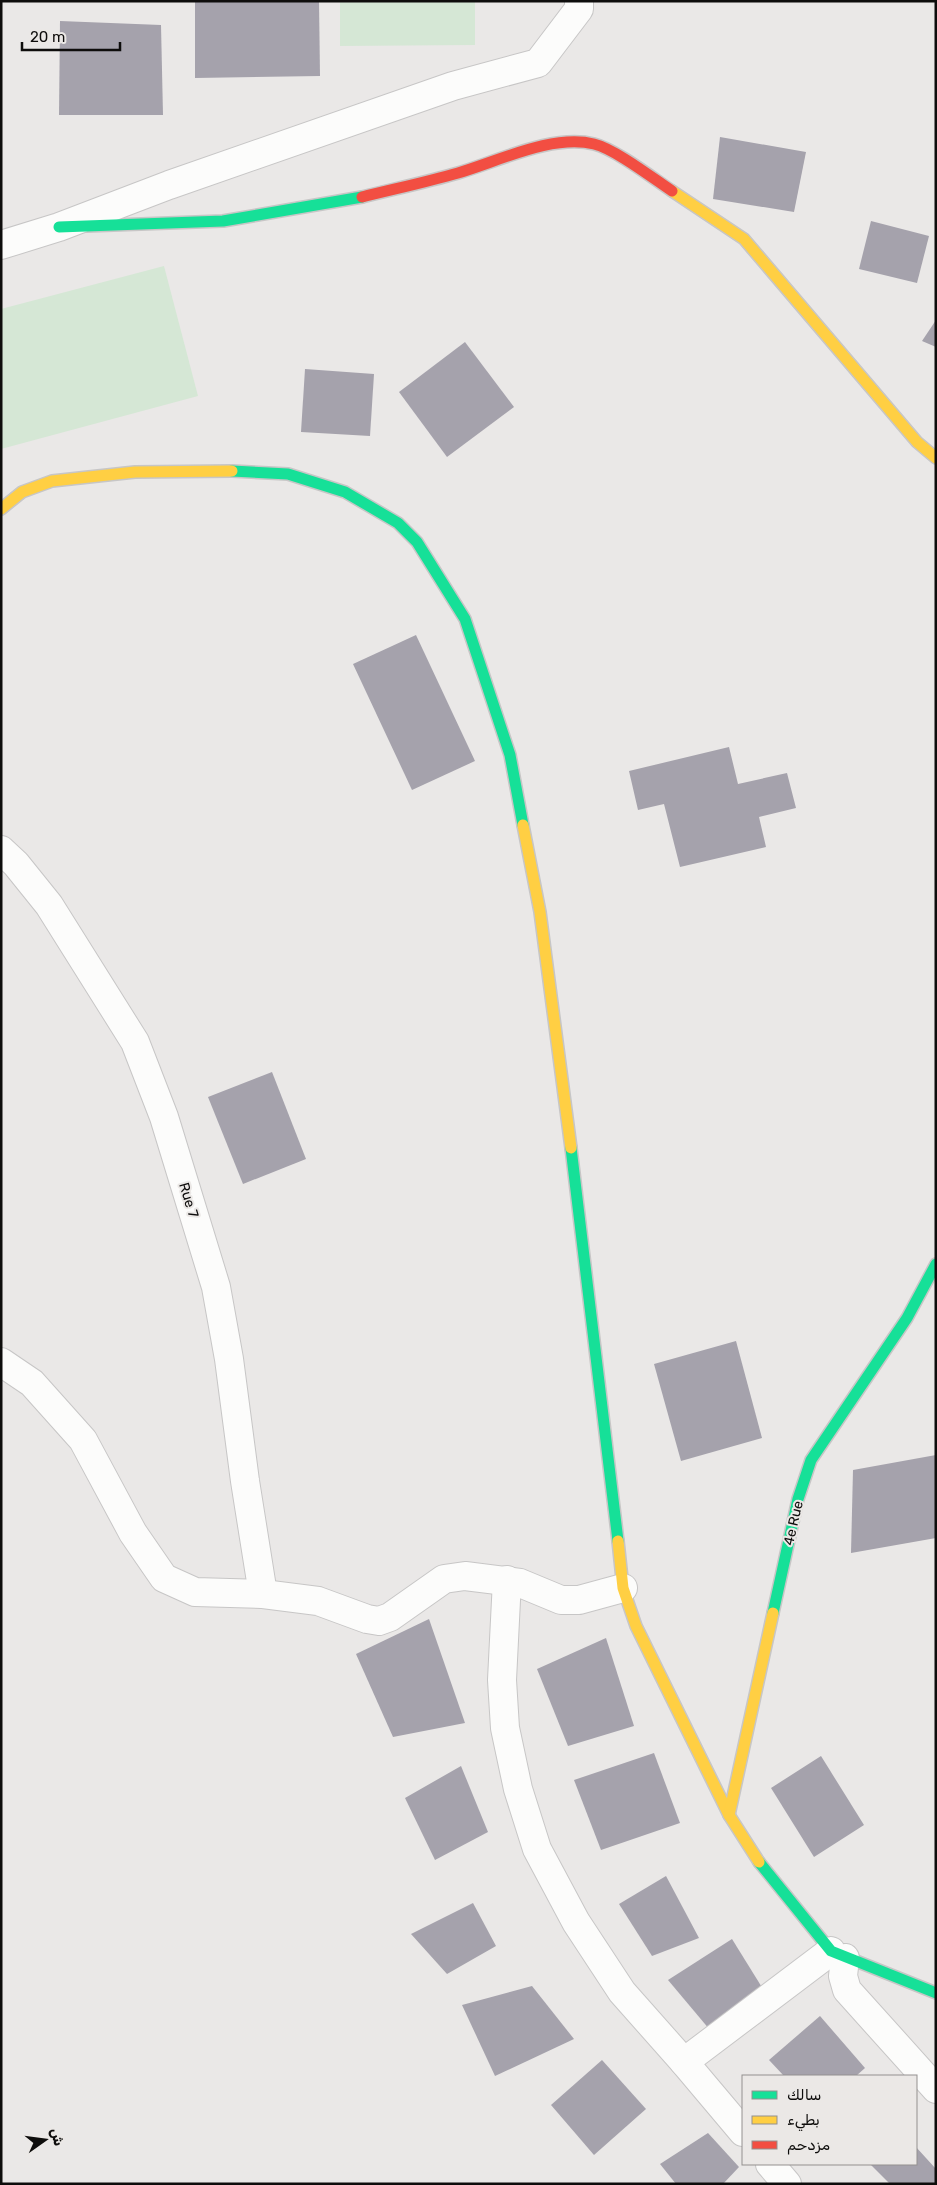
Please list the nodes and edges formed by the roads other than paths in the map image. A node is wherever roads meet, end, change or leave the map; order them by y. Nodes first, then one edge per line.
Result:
1 (579, 1) edge
2 (59, 227) junction
3 (1, 245) edge
4 (936, 458) edge
5 (1, 509) edge
6 (1, 850) edge
7 (936, 1264) edge
8 (1, 1362) edge
9 (507, 1580) junction
10 (623, 1588) junction
11 (263, 1594) junction
12 (729, 1814) junction
13 (838, 1954) junction
14 (936, 1993) edge
15 (684, 2062) junction
16 (936, 2089) edge
17 (742, 2131) edge
18 (771, 2165) edge
19 (786, 2184) edge

1 - 2 street
2 - 3 street
2 - 4 street
5 - 10 street
6 - 11 street, Rue 7
7 - 12 street, 4e Rue
8 - 11 street
9 - 10 street
9 - 11 street
9 - 15 street
10 - 12 street
12 - 13 street
13 - 14 street
13 - 15 street
13 - 16 street
15 - 17 street
18 - 19 street

